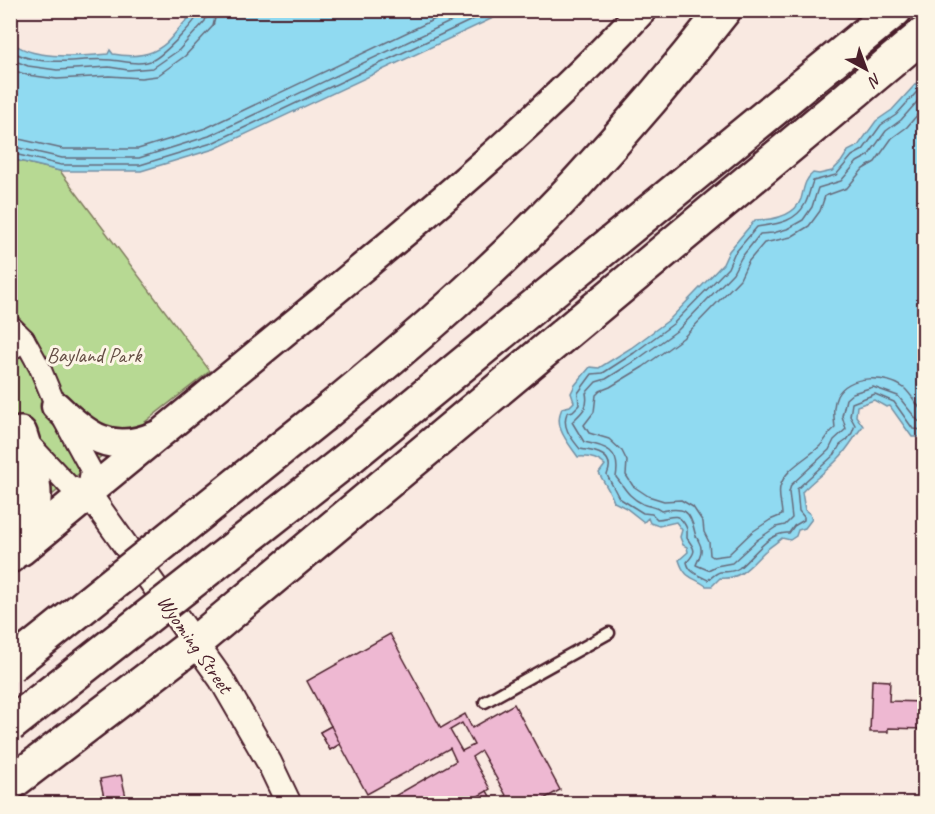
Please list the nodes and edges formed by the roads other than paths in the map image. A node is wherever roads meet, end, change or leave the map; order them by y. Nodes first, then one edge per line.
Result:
1 (642, 10) edge
2 (724, 10) edge
3 (895, 10) edge
4 (924, 34) edge
5 (10, 325) edge
6 (17, 345) edge
7 (56, 406) junction
8 (15, 431) edge
9 (162, 432) junction
10 (88, 493) junction
11 (10, 558) edge
12 (609, 633) dead end
13 (196, 642) junction
14 (10, 666) edge
15 (485, 702) dead end
16 (10, 725) edge
17 (10, 784) edge
18 (289, 804) edge

1 - 9 main road
2 - 14 highway, bridge
3 - 16 highway, bridge
4 - 13 highway
5 - 6 street
6 - 7 street
7 - 9 main road
7 - 10 street
8 - 10 street
8 - 11 highway
9 - 10 main road
10 - 11 highway
10 - 13 street, Wyoming Street
12 - 15 lane
13 - 17 highway
13 - 18 street, Wyoming Street

